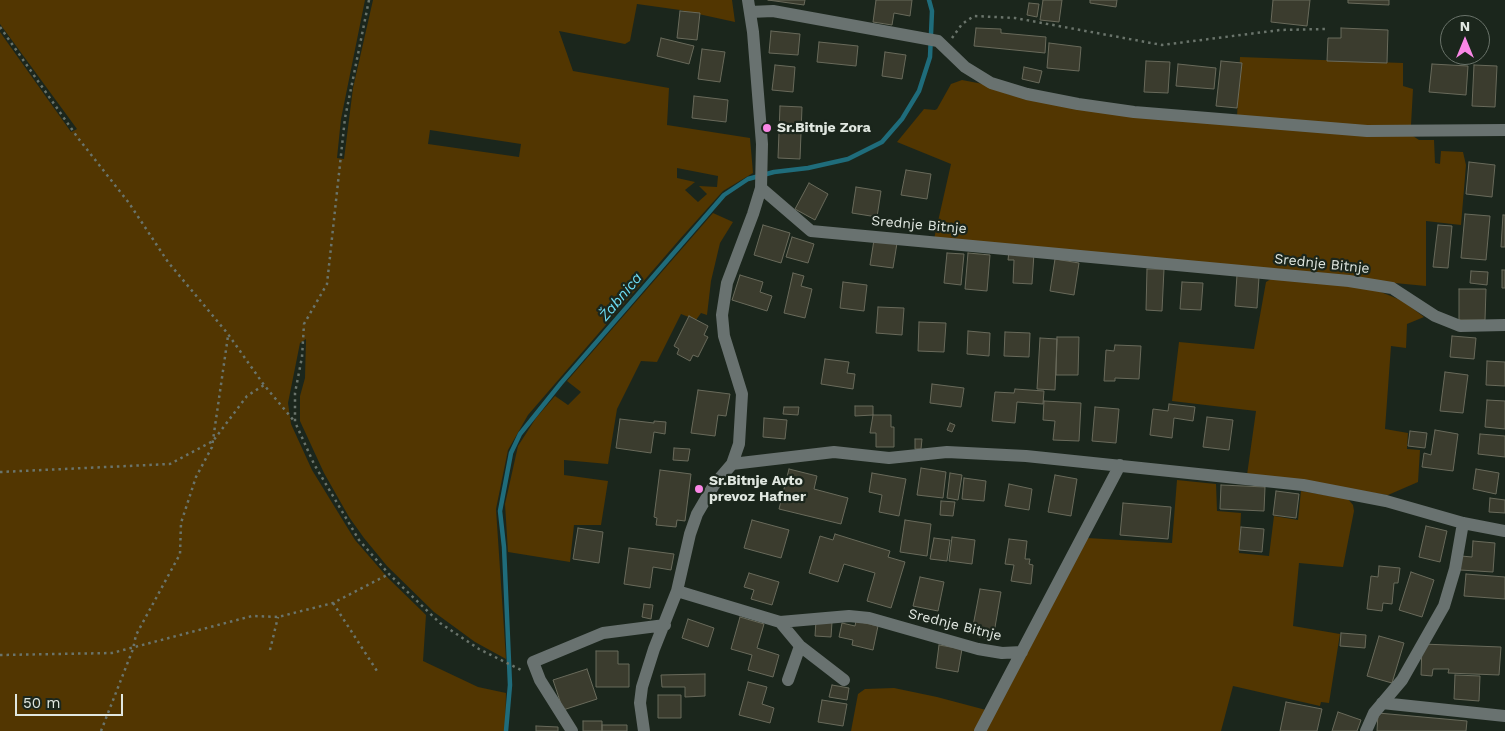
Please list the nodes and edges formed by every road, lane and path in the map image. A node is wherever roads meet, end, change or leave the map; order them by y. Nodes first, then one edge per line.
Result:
1 (369, 0) edge
2 (749, 6) edge
3 (0, 27) edge
4 (1327, 29) dead end
5 (942, 44) junction
6 (1505, 130) edge
7 (761, 188) junction
8 (1505, 324) edge
9 (228, 334) junction
10 (264, 385) junction
11 (295, 422) junction
12 (213, 441) junction
13 (732, 464) junction
14 (1120, 465) junction
15 (0, 472) edge
16 (1463, 523) junction
17 (1505, 531) edge
18 (389, 574) junction
19 (677, 591) junction
20 (333, 603) junction
21 (278, 617) junction
22 (780, 622) junction
23 (665, 625) junction
24 (800, 646) junction
25 (132, 649) junction
26 (270, 650) dead end
27 (1022, 652) junction
28 (0, 655) edge
29 (516, 668) dead end
30 (377, 671) dead end
31 (788, 680) dead end
32 (844, 680) dead end
33 (1382, 703) junction
34 (1505, 716) edge
35 (101, 731) edge
36 (572, 731) edge
37 (644, 731) edge
38 (980, 731) edge
39 (1366, 731) edge

1 - 11 path
2 - 5 street
2 - 7 street
3 - 9 path
4 - 5 path
5 - 6 street
7 - 8 street, Srednje Bitnje
7 - 13 street
9 - 10 path
9 - 12 path
10 - 11 path
10 - 12 path
11 - 18 path
12 - 15 path
12 - 25 path
13 - 14 street
13 - 19 street
14 - 16 street
14 - 27 street
16 - 17 street
16 - 33 street
18 - 20 path
18 - 29 path
19 - 22 street, Srednje Bitnje
19 - 23 street
20 - 21 path
20 - 30 path
21 - 25 path
21 - 26 path
22 - 24 street
22 - 27 street, Srednje Bitnje
23 - 36 street
23 - 37 street
24 - 31 street
24 - 32 street
25 - 28 path
25 - 35 path
27 - 38 street
33 - 34 street
33 - 39 street

